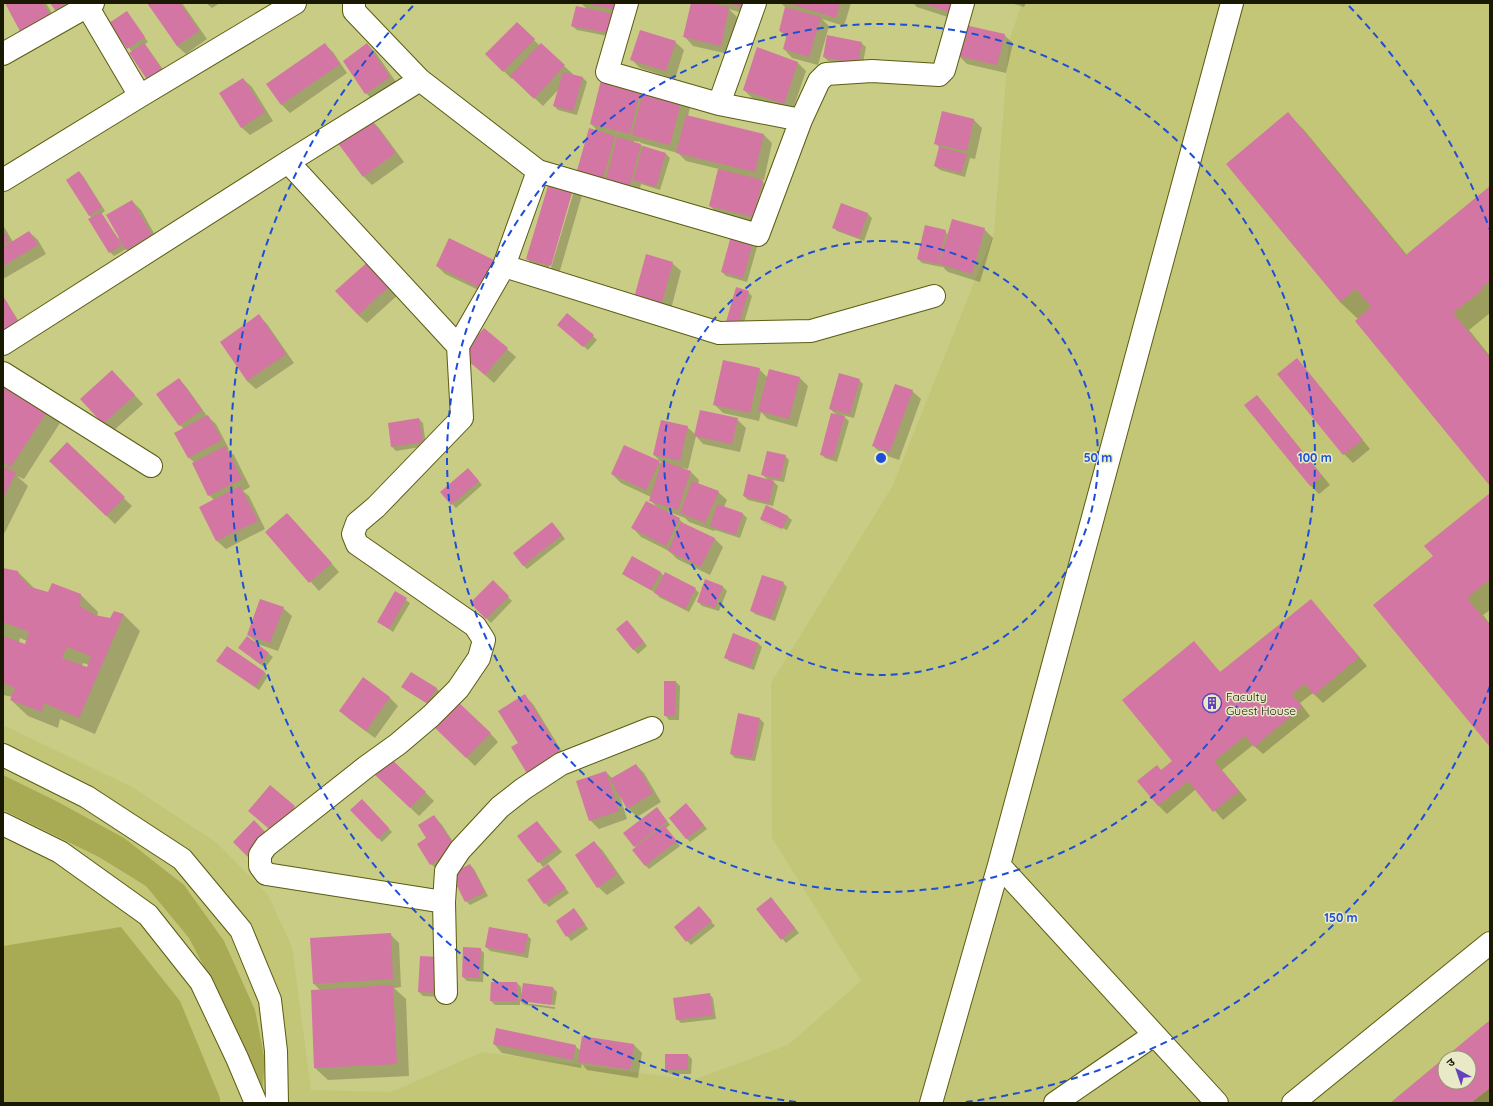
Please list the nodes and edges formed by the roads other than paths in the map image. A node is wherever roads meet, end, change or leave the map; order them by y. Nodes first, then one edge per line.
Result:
1 (295, 3) edge
2 (354, 3) edge
3 (627, 3) edge
4 (755, 3) edge
5 (963, 3) edge
6 (1232, 3) edge
7 (90, 5) edge
8 (3, 54) edge
9 (420, 80) junction
10 (140, 96) junction
11 (719, 104) junction
12 (800, 120) junction
13 (288, 162) junction
14 (538, 171) junction
15 (3, 180) edge
16 (504, 266) junction
17 (934, 296) dead end
18 (3, 344) edge
19 (458, 346) junction
20 (3, 373) edge
21 (151, 466) dead end
22 (652, 728) dead end
23 (3, 755) edge
24 (3, 824) edge
25 (999, 865) junction
26 (444, 902) junction
27 (1490, 943) edge
28 (446, 993) dead end
29 (1154, 1035) junction
30 (256, 1103) edge
31 (277, 1103) edge
32 (931, 1103) edge
33 (1055, 1103) edge
34 (1217, 1103) edge
35 (1293, 1103) edge

1 - 10 street
2 - 9 street
3 - 11 street
4 - 11 street
5 - 12 street
6 - 25 street
7 - 8 street
7 - 10 street
9 - 13 street
9 - 14 street
10 - 15 street
11 - 12 street
12 - 14 street
13 - 18 street
13 - 19 street
14 - 16 street
16 - 17 street
16 - 19 street
19 - 26 street
20 - 21 street
22 - 26 street
23 - 31 street
24 - 30 street
25 - 29 street
25 - 32 street
26 - 28 street
27 - 35 street
29 - 33 street
29 - 34 street

